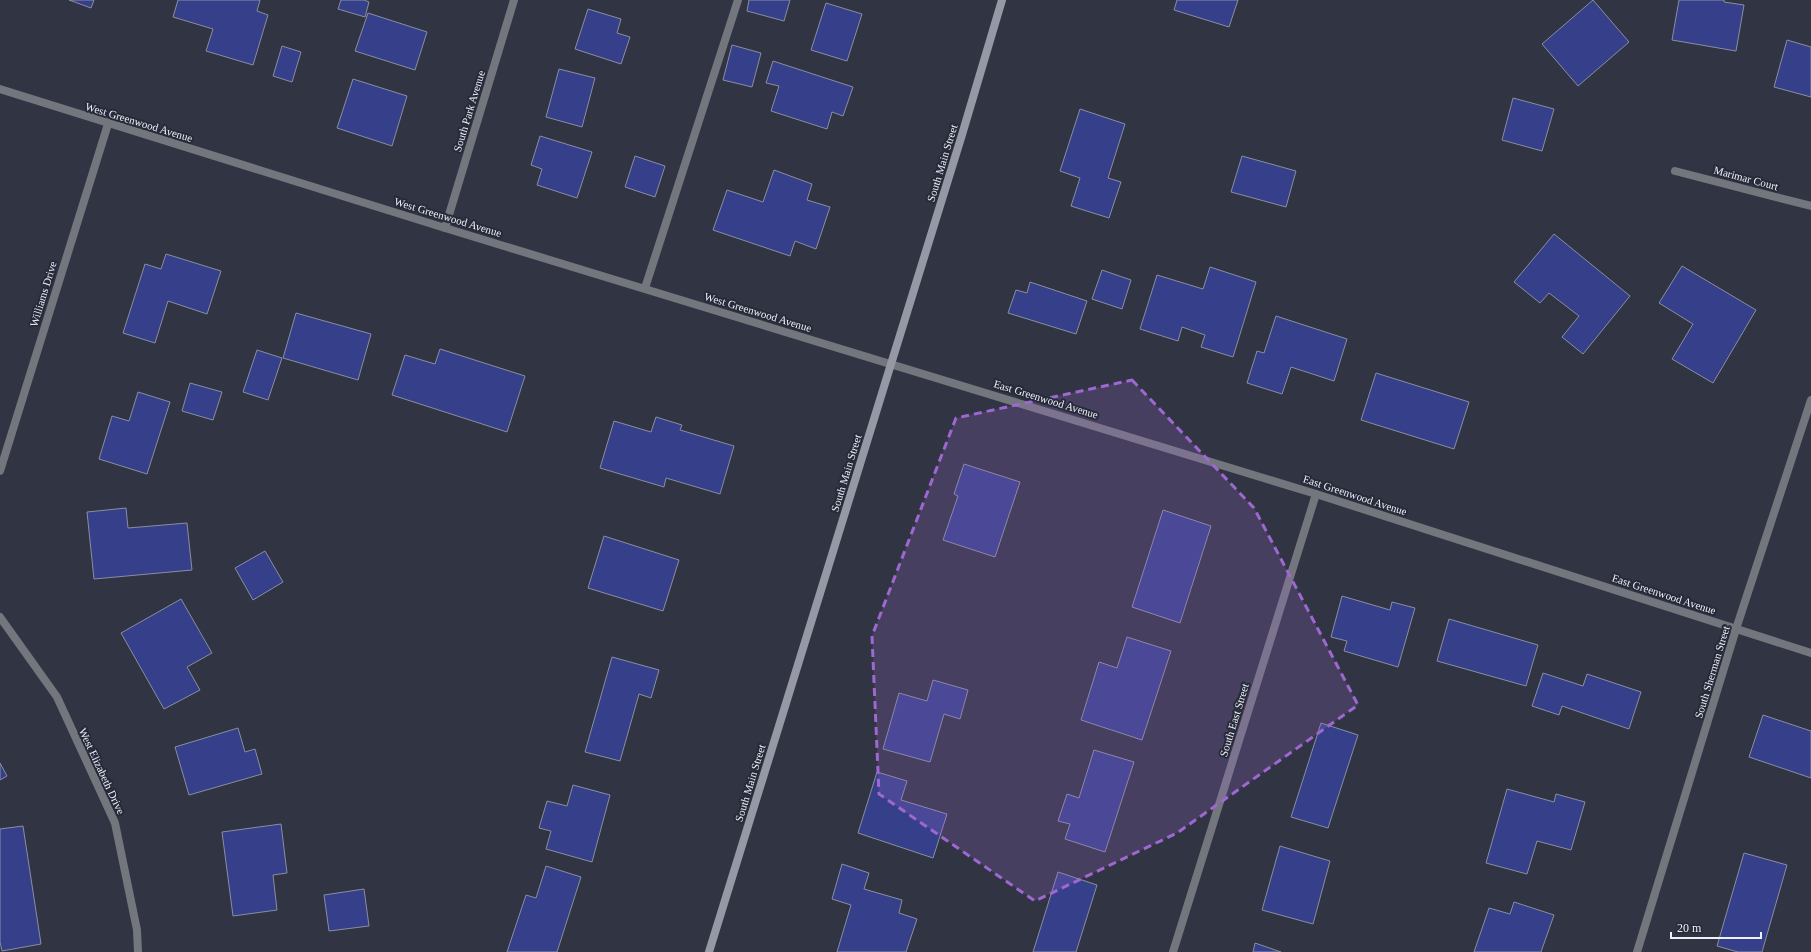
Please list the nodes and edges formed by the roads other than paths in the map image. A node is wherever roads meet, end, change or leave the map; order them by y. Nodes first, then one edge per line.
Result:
1 (514, 0) edge
2 (738, 0) edge
3 (1002, 0) edge
4 (0, 90) edge
5 (108, 124) junction
6 (1674, 171) dead end
7 (1811, 206) edge
8 (445, 228) junction
9 (645, 288) junction
10 (891, 364) junction
11 (1811, 400) edge
12 (0, 471) edge
13 (1316, 494) junction
14 (0, 617) edge
15 (1736, 629) junction
16 (1811, 652) edge
17 (138, 952) edge
18 (709, 952) edge
19 (1173, 952) edge
20 (1637, 952) edge

1 - 8 street, South Park Avenue
2 - 9 street
3 - 10 street, South Main Street
4 - 5 street, West Greenwood Avenue
5 - 8 street, West Greenwood Avenue
5 - 12 street, Williams Drive
6 - 7 street, Marimar Court
8 - 9 street, West Greenwood Avenue
9 - 10 street, West Greenwood Avenue
10 - 13 street, East Greenwood Avenue
10 - 18 street, South Main Street
11 - 15 street, South Sherman Street
13 - 15 street, East Greenwood Avenue
13 - 19 street, South East Street
14 - 17 street, West Elizabeth Drive
15 - 16 street, East Greenwood Avenue
15 - 20 street, South Sherman Street

